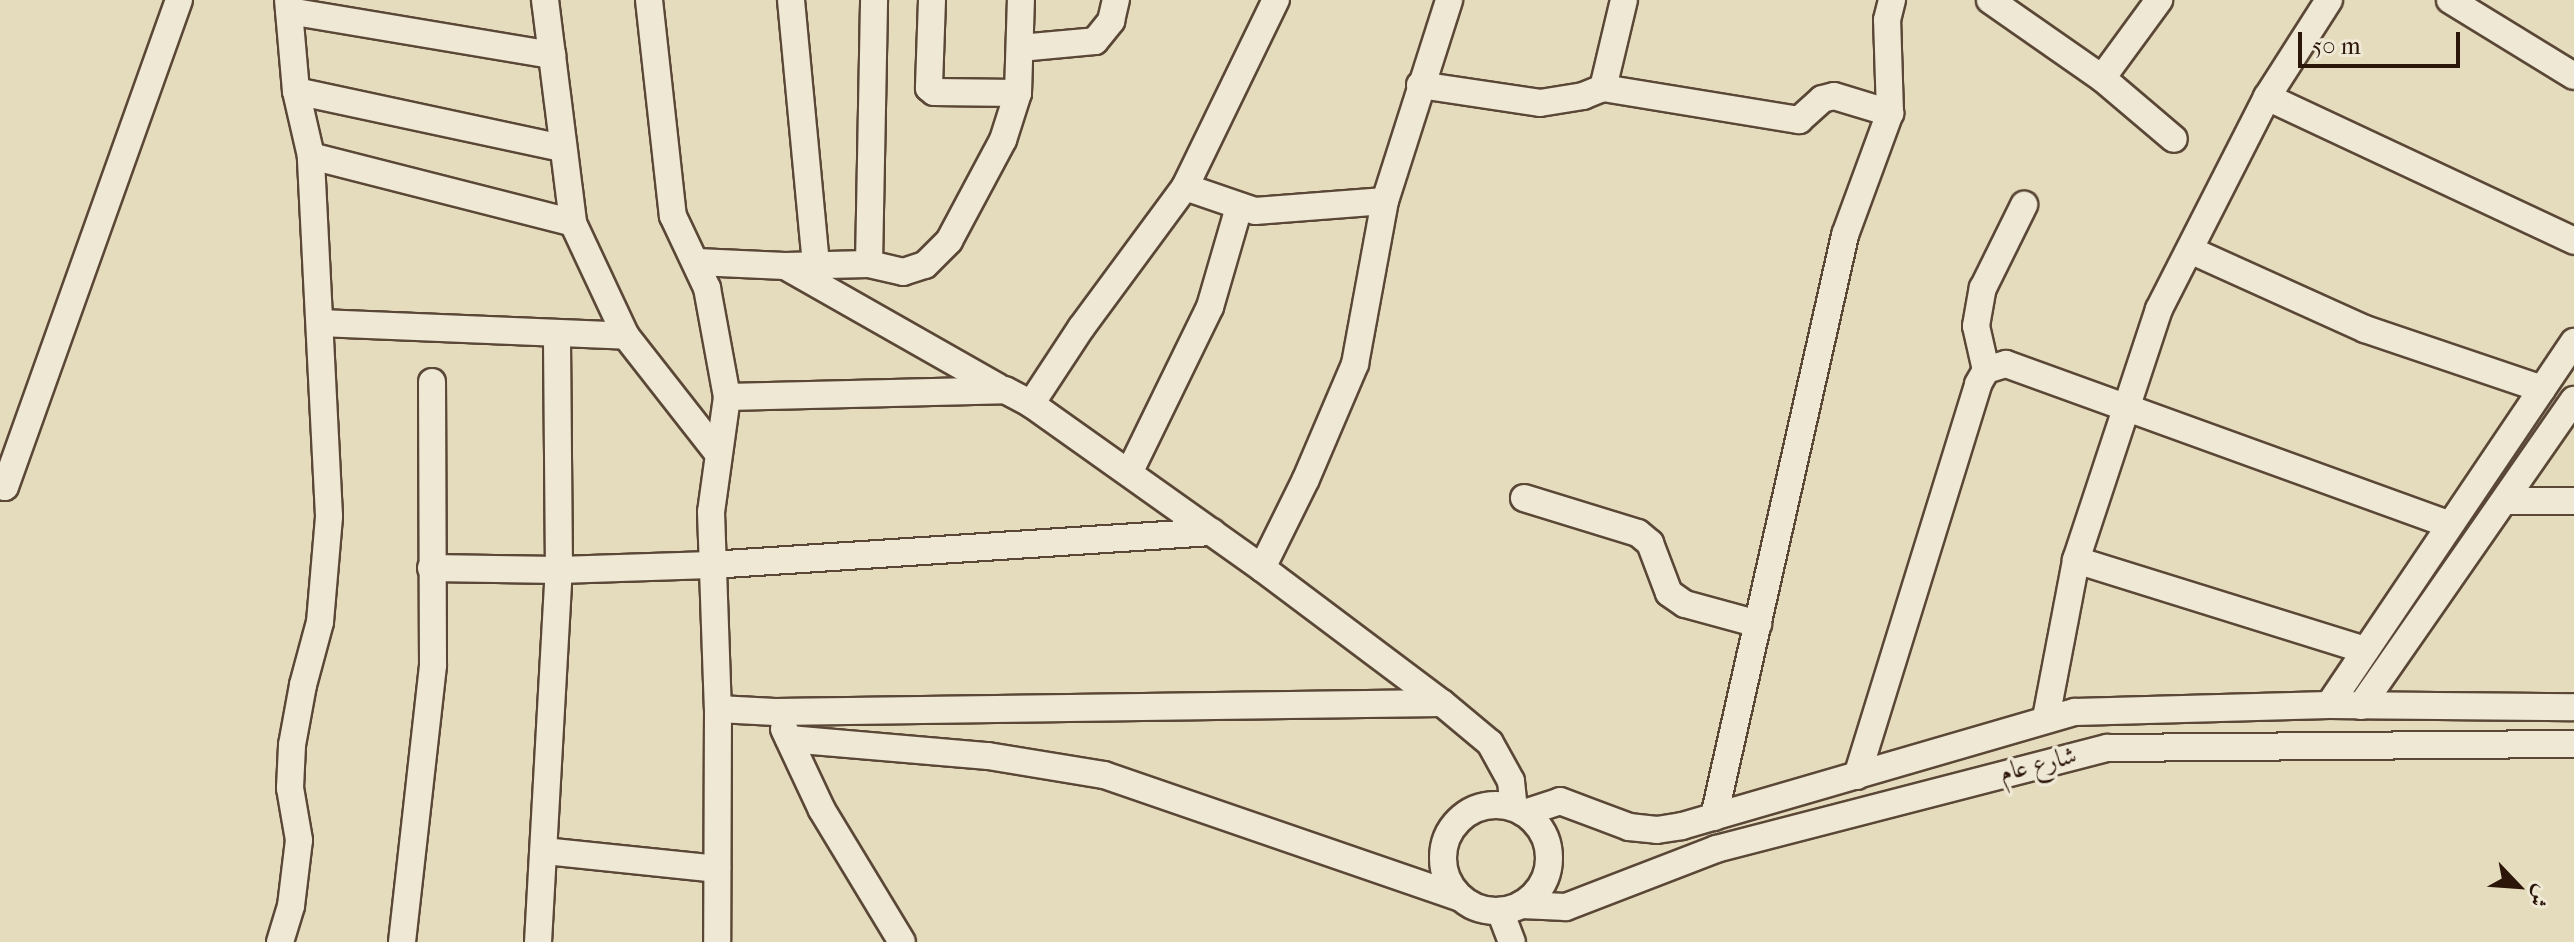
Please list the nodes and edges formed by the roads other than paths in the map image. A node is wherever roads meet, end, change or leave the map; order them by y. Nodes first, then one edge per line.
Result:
1 (179, 0) edge
2 (545, 0) edge
3 (649, 0) edge
4 (791, 0) edge
5 (874, 0) edge
6 (932, 0) edge
7 (1021, 0) edge
8 (1116, 0) edge
9 (1276, 0) edge
10 (1449, 0) edge
11 (1624, 0) edge
12 (1892, 0) edge
13 (1990, 0) edge
14 (2159, 0) edge
15 (2329, 0) edge
16 (2450, 0) edge
17 (289, 6) edge
18 (1020, 48) junction
19 (552, 55) junction
20 (2574, 76) edge
21 (2102, 78) junction
22 (1420, 85) junction
23 (1603, 88) junction
24 (296, 91) junction
25 (1018, 93) junction
26 (2267, 97) junction
27 (1890, 113) junction
28 (2174, 139) dead end
29 (563, 148) junction
30 (311, 156) junction
31 (1185, 187) junction
32 (1385, 201) junction
33 (2024, 205) dead end
34 (1239, 207) junction
35 (573, 223) junction
36 (2574, 241) edge
37 (2190, 250) junction
38 (697, 262) junction
39 (869, 264) junction
40 (785, 266) junction
41 (816, 266) junction
42 (321, 323) junction
43 (557, 333) junction
44 (626, 336) junction
45 (2574, 342) edge
46 (1986, 370) junction
47 (432, 382) dead end
48 (2542, 389) junction
49 (1005, 390) junction
50 (727, 397) junction
51 (2574, 400) edge
52 (1031, 404) junction
53 (2125, 408) junction
54 (717, 452) junction
55 (1129, 473) junction
56 (0, 485) edge
57 (1524, 498) dead end
58 (2506, 501) junction
59 (2574, 501) edge
60 (2450, 525) junction
61 (1212, 532) junction
62 (2076, 560) junction
63 (711, 565) junction
64 (431, 568) junction
65 (1262, 568) junction
66 (559, 570) junction
67 (1758, 624) junction
68 (2365, 650) junction
69 (1442, 703) junction
70 (2329, 705) junction
71 (2361, 706) junction
72 (2574, 707) edge
73 (2202, 708) junction
74 (718, 709) junction
75 (775, 712) junction
76 (2046, 718) junction
77 (789, 739) junction
78 (2574, 744) edge
79 (2202, 745) junction
80 (1857, 776) junction
81 (1519, 810) junction
82 (1714, 817) junction
83 (544, 851) junction
84 (717, 869) junction
85 (1459, 897) junction
86 (1511, 908) junction
87 (280, 942) edge
88 (402, 942) edge
89 (538, 942) edge
90 (717, 942) edge
91 (902, 942) edge
92 (1512, 942) edge

1 - 56 street
2 - 19 street
3 - 38 street
4 - 41 street
5 - 39 street
6 - 25 street
7 - 18 street
8 - 18 street
9 - 31 street
10 - 22 street
11 - 23 street
12 - 27 street
13 - 21 street
14 - 21 street
15 - 26 street
16 - 20 street
17 - 19 street
17 - 24 street
18 - 25 street
19 - 29 street
21 - 28 street
22 - 23 street
22 - 32 street
23 - 27 street
24 - 29 street
24 - 30 street
25 - 39 street
26 - 36 street
26 - 37 street
27 - 67 street
29 - 35 street
30 - 35 street
30 - 42 street
31 - 34 street
31 - 52 street
32 - 34 street
32 - 65 street
33 - 46 street
34 - 55 street
35 - 44 street
37 - 48 street
37 - 53 street
38 - 40 street
38 - 50 street
39 - 41 street
40 - 41 street
40 - 49 street
42 - 43 street
42 - 87 street
43 - 44 street
43 - 66 street
44 - 54 street
45 - 48 street
46 - 53 street
46 - 80 street
47 - 64 street
48 - 60 street
49 - 50 street
49 - 52 street
50 - 54 street
51 - 58 street
52 - 55 street
53 - 60 street
53 - 62 street
54 - 63 street
55 - 61 street
57 - 67 street
58 - 59 street
58 - 71 street
60 - 68 street
61 - 63 street
61 - 65 street
62 - 68 street
62 - 76 street
63 - 66 street
63 - 74 street
64 - 66 street
64 - 88 street
65 - 69 street
66 - 83 street
67 - 82 street
68 - 70 street
69 - 75 street
69 - 81 street
70 - 71 street, شارع عام
70 - 73 street, شارع عام
71 - 72 street, شارع عام
73 - 76 street, شارع عام
73 - 79 street
74 - 75 street
74 - 84 street
75 - 77 street
76 - 80 street, شارع عام
77 - 85 street
77 - 91 street
78 - 79 street, شارع عام
79 - 86 street, شارع عام
80 - 82 street, شارع عام
81 - 82 street, شارع عام
81 - 85 street
81 - 86 street
83 - 84 street
83 - 89 street
84 - 90 street
85 - 86 street
86 - 92 street

